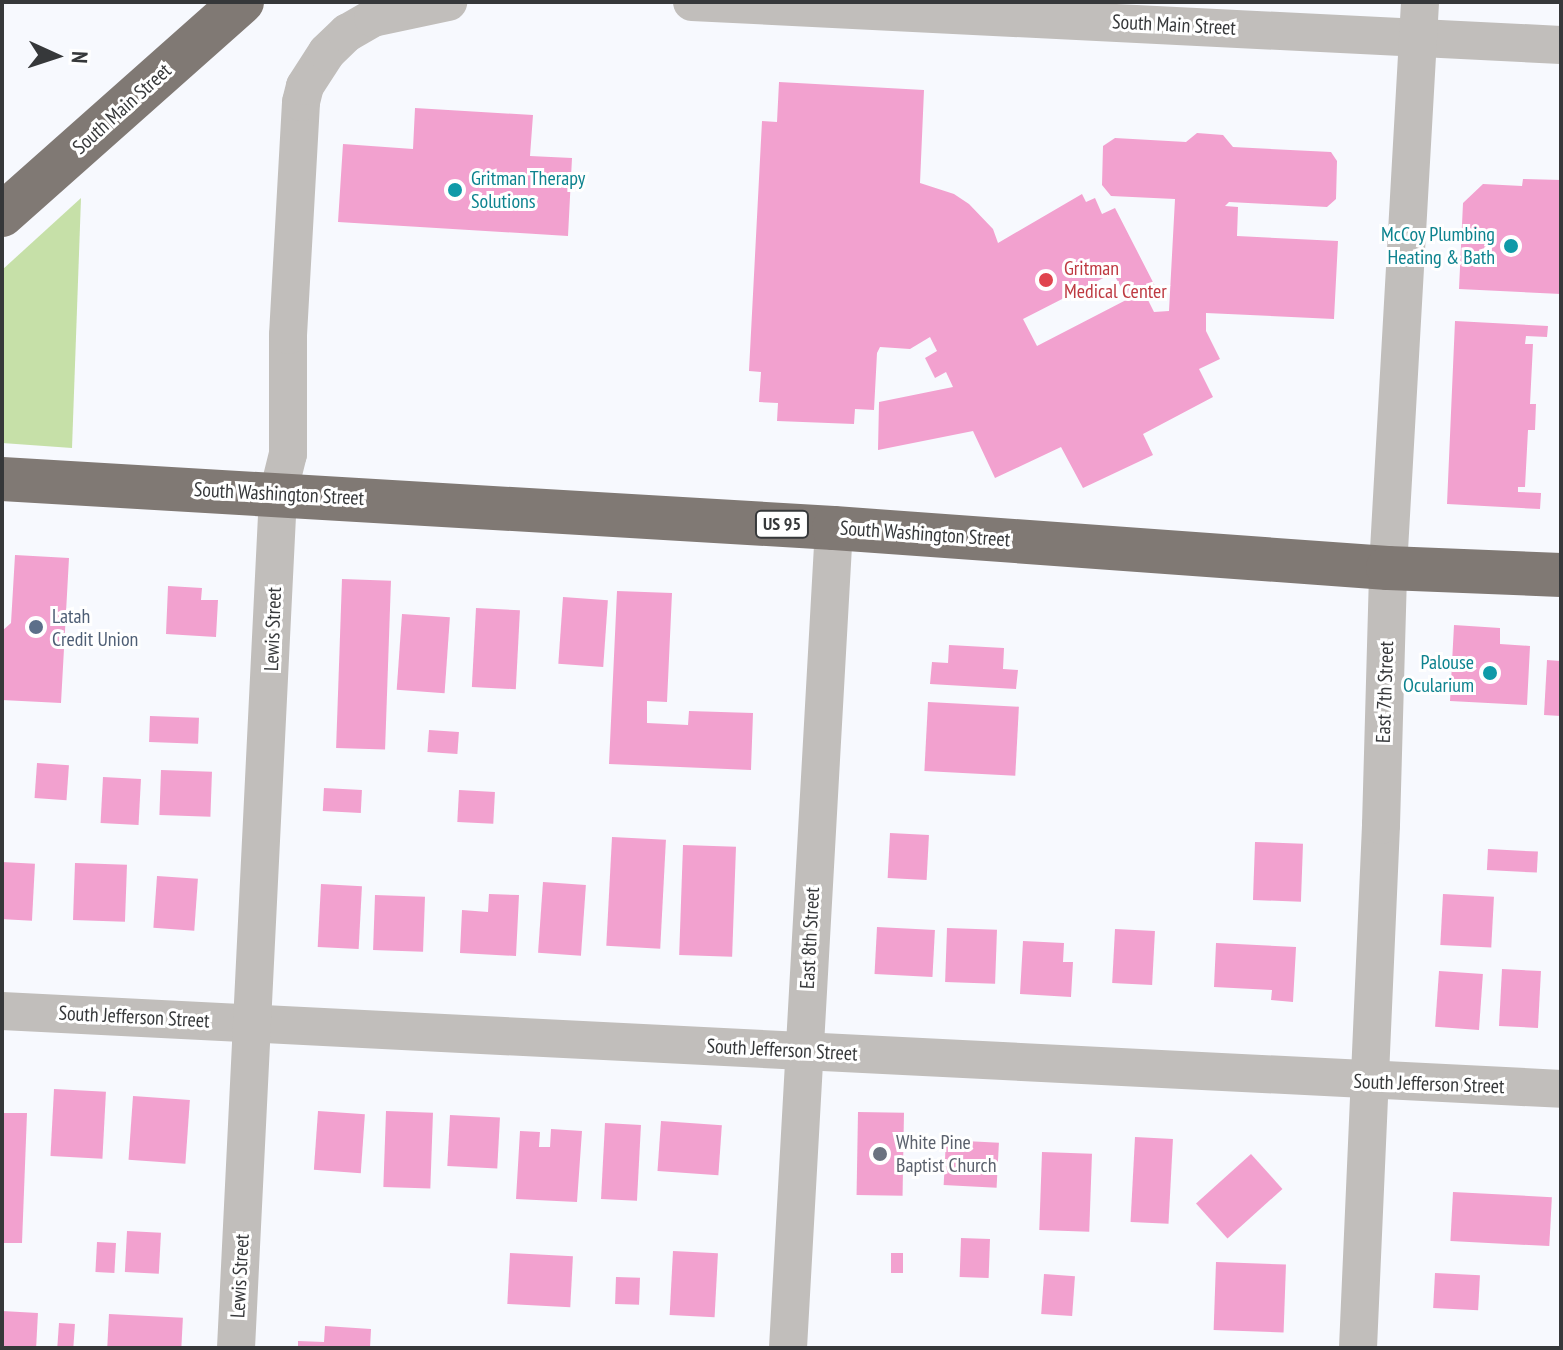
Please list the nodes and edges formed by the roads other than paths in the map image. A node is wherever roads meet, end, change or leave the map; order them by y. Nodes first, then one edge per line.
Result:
1 (242, 2) edge
2 (448, 2) edge
3 (692, 2) edge
4 (871, 6) edge
5 (1419, 19) edge
6 (1561, 45) edge
7 (2, 215) edge
8 (2, 479) edge
9 (278, 494) junction
10 (834, 528) junction
11 (1388, 568) junction
12 (1561, 575) edge
13 (2, 1011) edge
14 (253, 1022) junction
15 (805, 1051) junction
16 (1369, 1081) junction
17 (1561, 1089) edge
18 (236, 1348) edge
19 (788, 1348) edge
20 (1358, 1348) edge

1 - 7 highway, South Main Street
2 - 9 street, Lewis Street
3 - 4 street, South Main Street
4 - 5 street, South Main Street
5 - 6 street, South Main Street
5 - 11 street, East 7th Street
8 - 9 highway, South Washington Street / US 95
9 - 10 highway, South Washington Street / US 95
9 - 14 street, Lewis Street
10 - 11 highway, South Washington Street / US 95
10 - 15 street, East 8th Street
11 - 12 highway, South Washington Street / US 95
11 - 16 street, East 7th Street
13 - 14 street, South Jefferson Street
14 - 15 street, South Jefferson Street
14 - 18 street, Lewis Street
15 - 16 street, South Jefferson Street
15 - 19 street, East 8th Street
16 - 17 street, South Jefferson Street
16 - 20 street, East 7th Street

